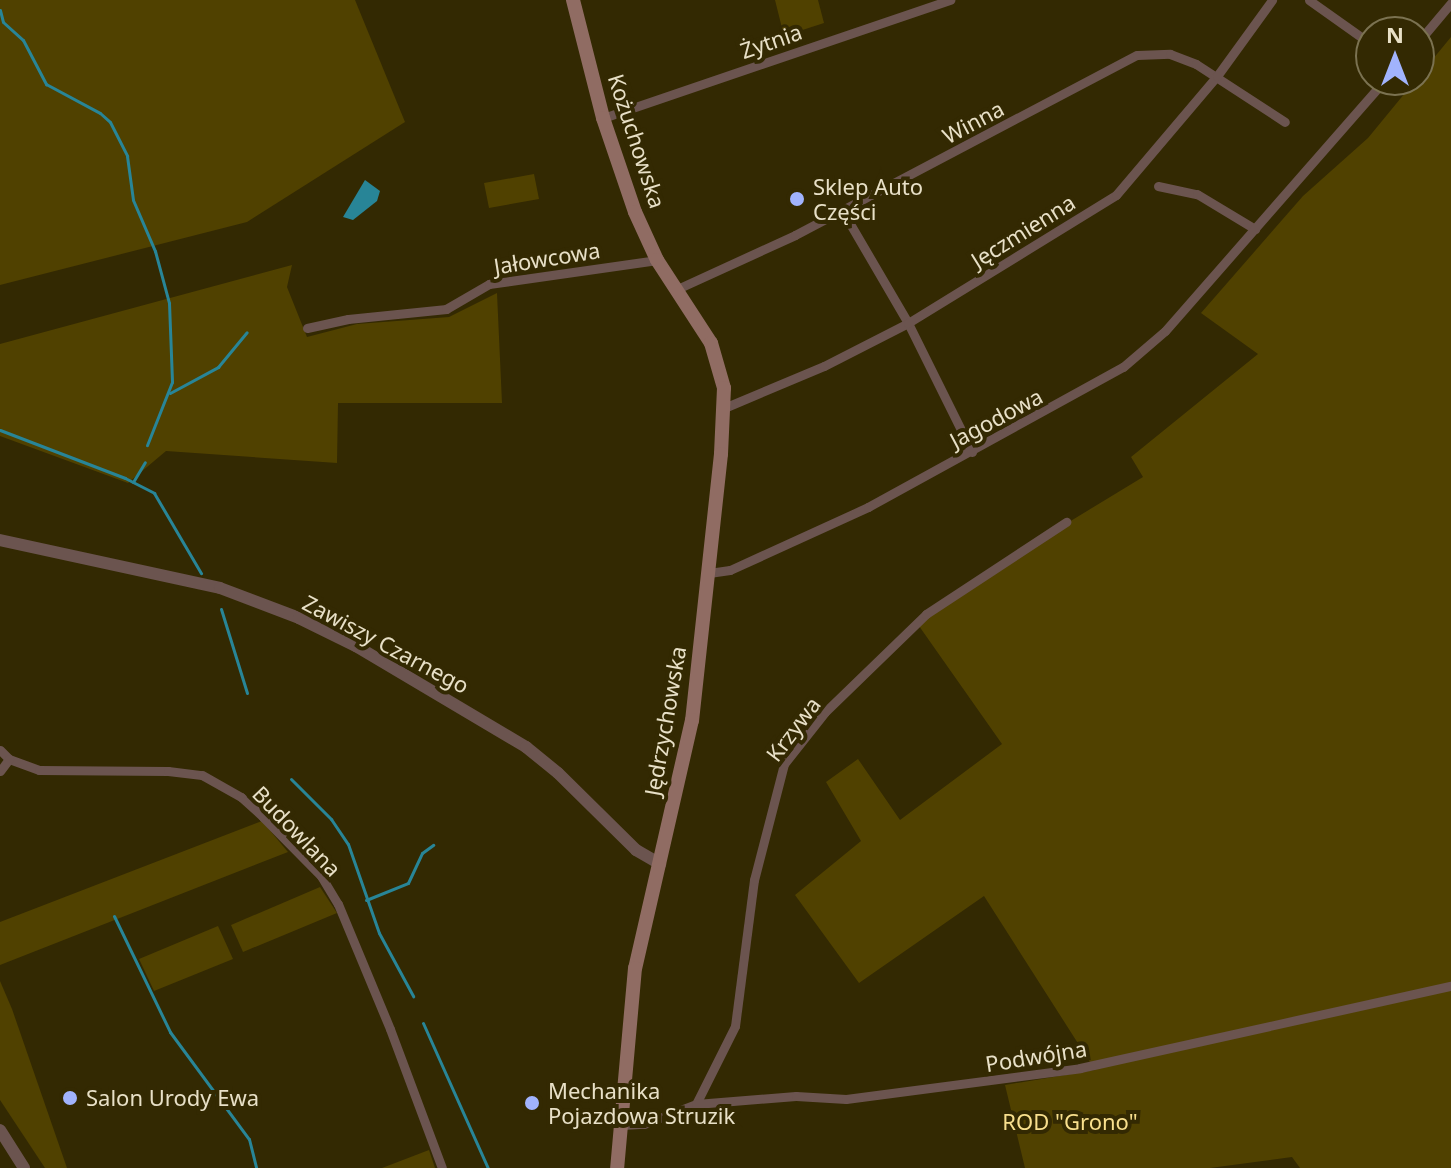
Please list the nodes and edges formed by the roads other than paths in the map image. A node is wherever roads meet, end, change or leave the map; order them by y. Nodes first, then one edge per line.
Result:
1 (573, 0) edge
2 (950, 0) edge
3 (1272, 0) edge
4 (1309, 0) edge
5 (1451, 3) edge
6 (1435, 22) edge
7 (1355, 33) edge
8 (1217, 76) junction
9 (1371, 96) edge
10 (603, 118) junction
11 (1285, 122) dead end
12 (1158, 186) dead end
13 (842, 210) junction
14 (1255, 229) junction
15 (657, 260) junction
16 (675, 290) junction
17 (908, 323) junction
18 (307, 328) dead end
19 (724, 408) junction
20 (972, 452) junction
21 (1066, 522) dead end
22 (0, 540) edge
23 (709, 573) junction
24 (0, 750) edge
25 (9, 759) junction
26 (0, 771) edge
27 (660, 864) junction
28 (1451, 986) edge
29 (696, 1104) junction
30 (622, 1125) junction
31 (0, 1130) edge
32 (24, 1168) edge
33 (442, 1168) edge
34 (617, 1168) edge

1 - 10 main road, Kożuchowska
2 - 10 street, Żytnia
3 - 8 street, Jęczmienna
4 - 7 street
5 - 6 street
8 - 11 street, Winna
8 - 13 street, Winna
8 - 17 street, Jęczmienna
9 - 14 street, Jagodowa
10 - 15 main road, Kożuchowska
12 - 14 street
13 - 16 street, Winna
13 - 17 street
14 - 20 street, Jagodowa
15 - 16 main road, Kożuchowska
15 - 18 street, Jałowcowa
16 - 19 main road, Jędrzychowska
17 - 19 street, Jęczmienna
17 - 20 street
19 - 23 main road, Jędrzychowska
20 - 23 street, Jagodowa
21 - 29 street, Krzywa
22 - 27 street, Zawiszy Czarnego
23 - 27 main road, Jędrzychowska
24 - 25 street, Budowlana
25 - 26 street
25 - 33 street, Budowlana
27 - 30 main road, Jędrzychowska
28 - 29 street, Podwójna
29 - 30 street, Podwójna
30 - 34 main road, Jędrzychowska
31 - 32 street

